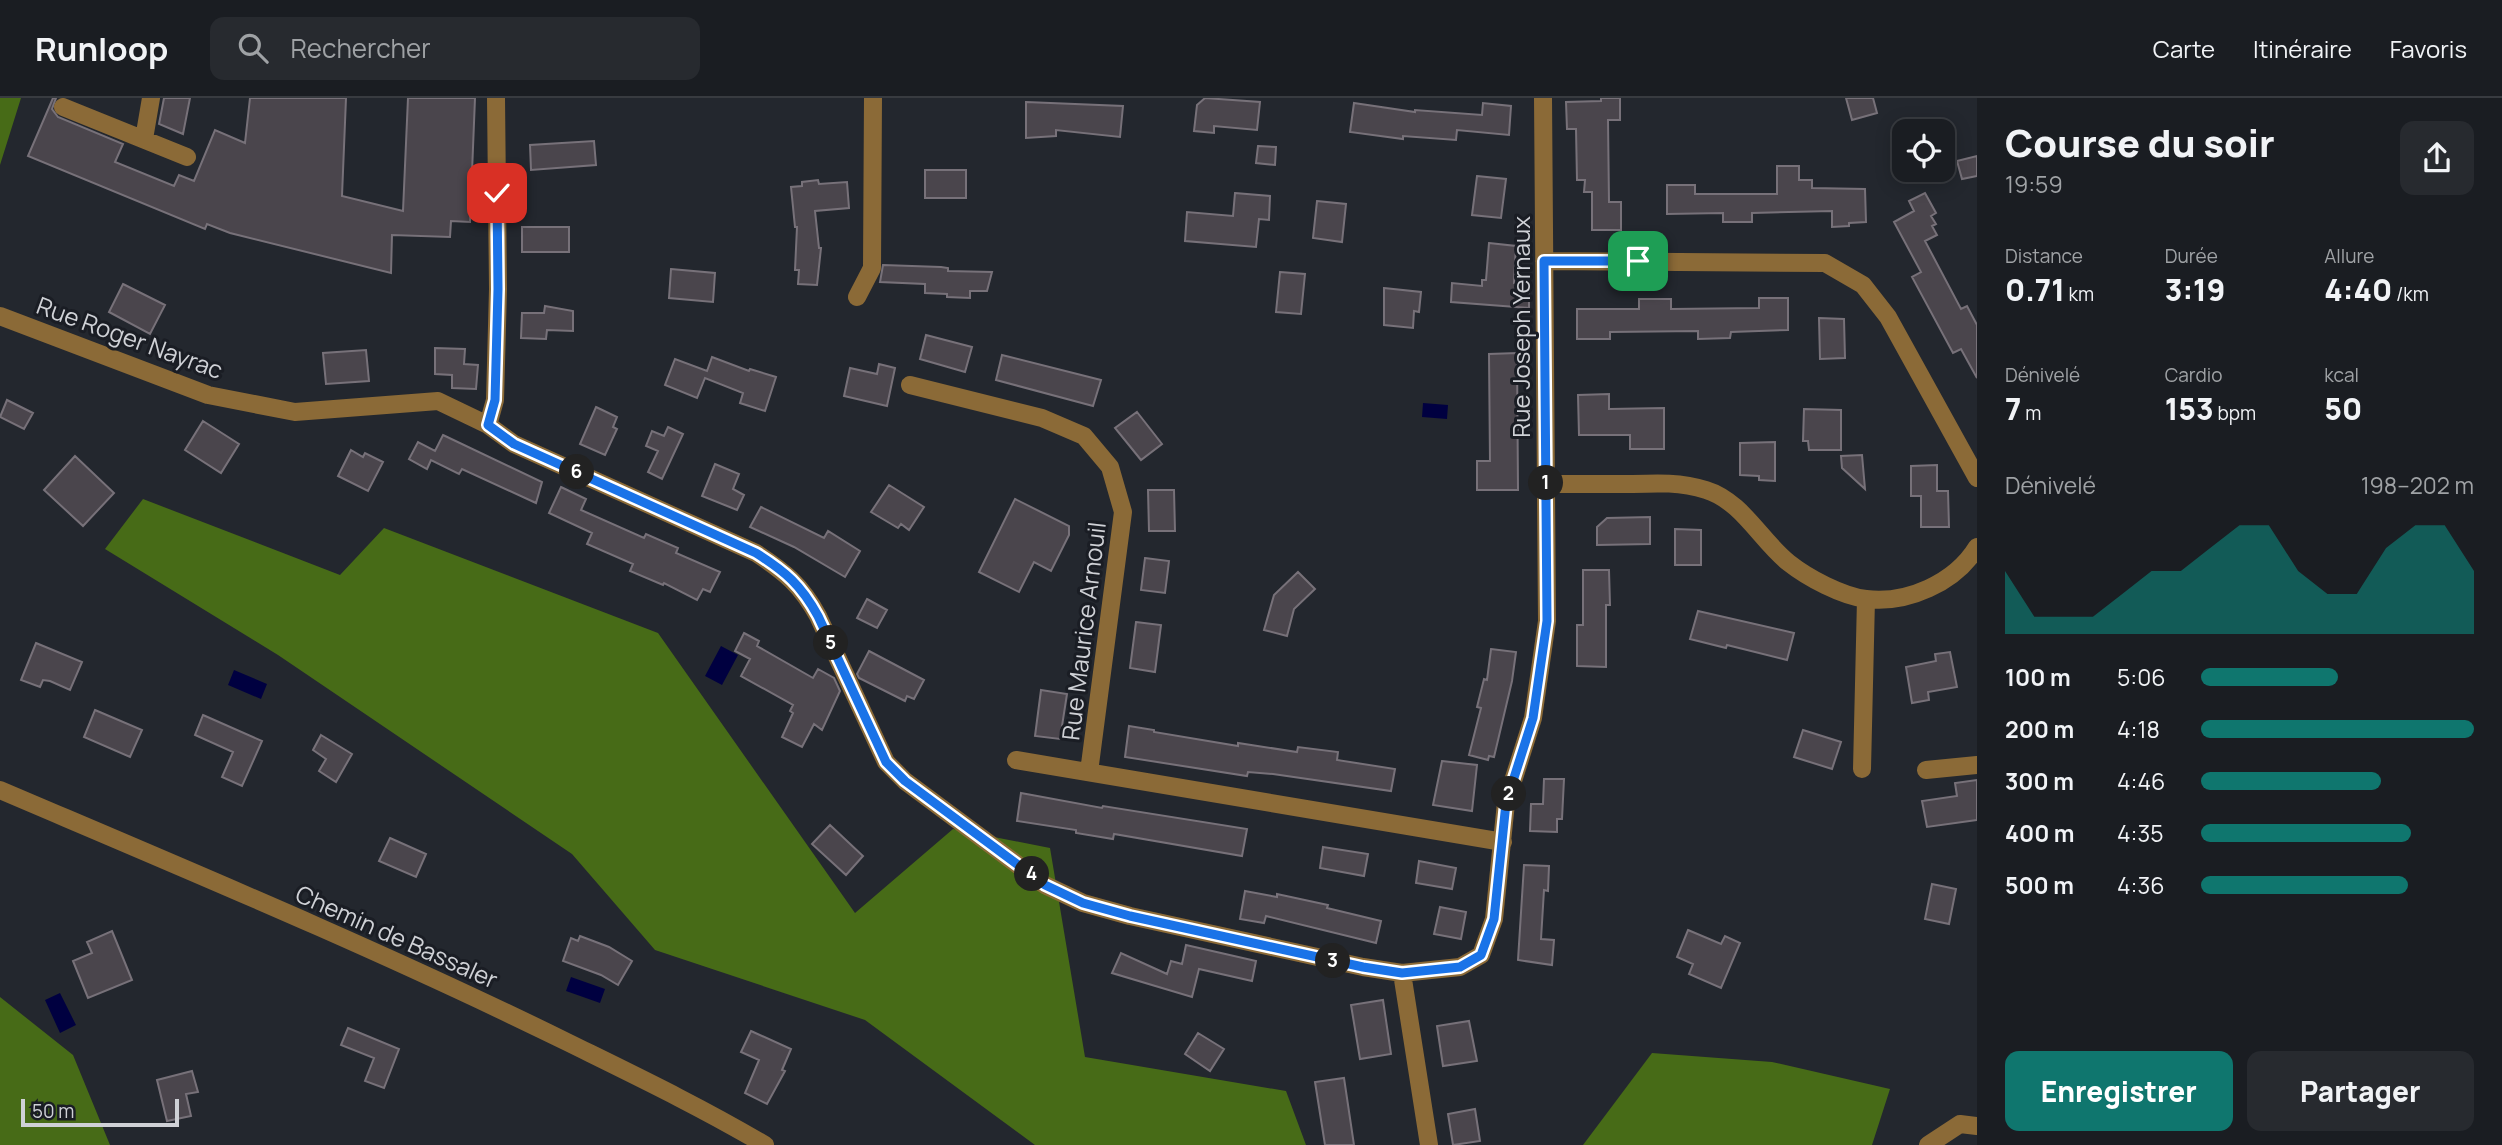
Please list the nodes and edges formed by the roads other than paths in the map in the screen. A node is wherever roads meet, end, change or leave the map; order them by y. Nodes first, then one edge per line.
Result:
1 (151, 98) edge
2 (496, 98) edge
3 (873, 98) edge
4 (1543, 98) edge
5 (63, 107) dead end
6 (144, 139) junction
7 (187, 157) dead end
8 (1544, 261) junction
9 (857, 297) dead end
10 (0, 316) edge
11 (910, 386) dead end
12 (488, 425) junction
13 (1977, 478) edge
14 (1546, 484) junction
15 (1977, 547) edge
16 (1866, 599) junction
17 (837, 657) joint
18 (1016, 760) dead end
19 (1977, 765) edge
20 (1862, 769) dead end
21 (1926, 770) dead end
22 (1089, 772) junction
23 (0, 790) edge
24 (1503, 842) junction
25 (1402, 973) junction
26 (1977, 1126) edge
27 (765, 1145) edge
28 (1429, 1145) edge
29 (1928, 1145) edge

1 - 6 street
2 - 12 street
3 - 9 street
4 - 8 street, Rue Joseph Yernaux
5 - 6 street
6 - 7 street
8 - 13 street
8 - 14 street, Rue Joseph Yernaux
10 - 12 street, Rue Roger Nayrac
11 - 22 street, Rue Maurice Arnouil
12 - 17 street, Rue Roger Nayrac
14 - 16 street
14 - 24 street, Rue Joseph Yernaux
15 - 16 street
16 - 20 street
17 - 25 street, Rue Joseph Yernaux
18 - 22 street, Rue Maurice Arnouil
19 - 21 street
22 - 24 street, Rue Maurice Arnouil
23 - 27 street, Chemin de Bassaler
24 - 25 street, Rue Joseph Yernaux
25 - 28 street
26 - 29 street

